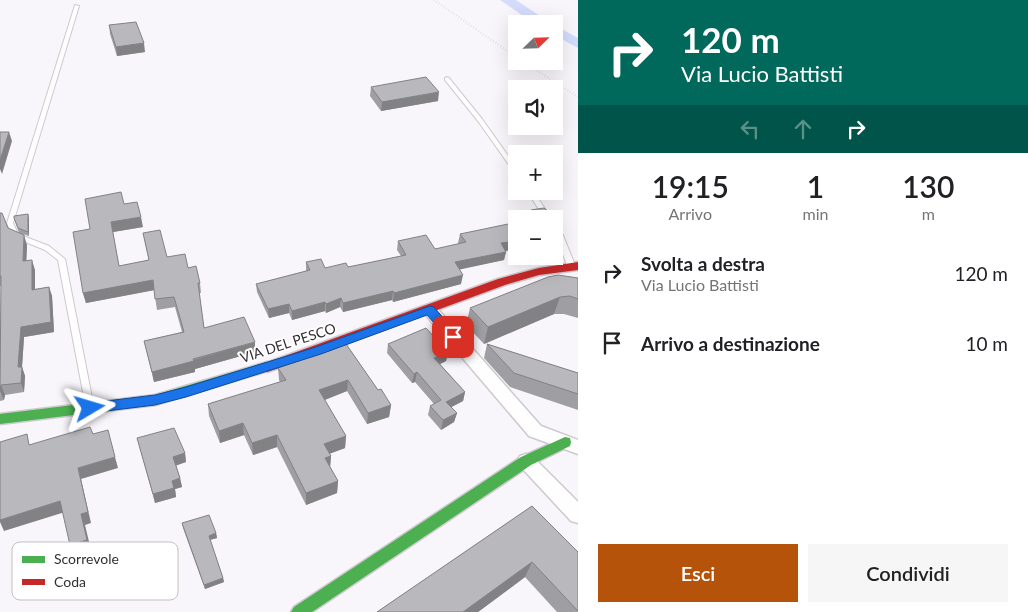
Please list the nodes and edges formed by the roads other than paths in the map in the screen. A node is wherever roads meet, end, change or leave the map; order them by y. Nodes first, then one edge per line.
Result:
1 (77, 6) dead end
2 (447, 79) dead end
3 (508, 160) edge
4 (563, 243) edge
5 (574, 266) edge
6 (430, 310) junction
7 (90, 408) junction
8 (0, 419) edge
9 (571, 445) edge
10 (526, 461) junction
11 (578, 515) edge
12 (299, 612) edge

1 - 7 lane
2 - 3 lane
4 - 5 lane
5 - 6 street, VIA DEL PESCO
6 - 7 street, VIA DEL PESCO
6 - 9 street
7 - 8 street, VIA DEL PESCO
9 - 10 street
10 - 11 street
10 - 12 street

